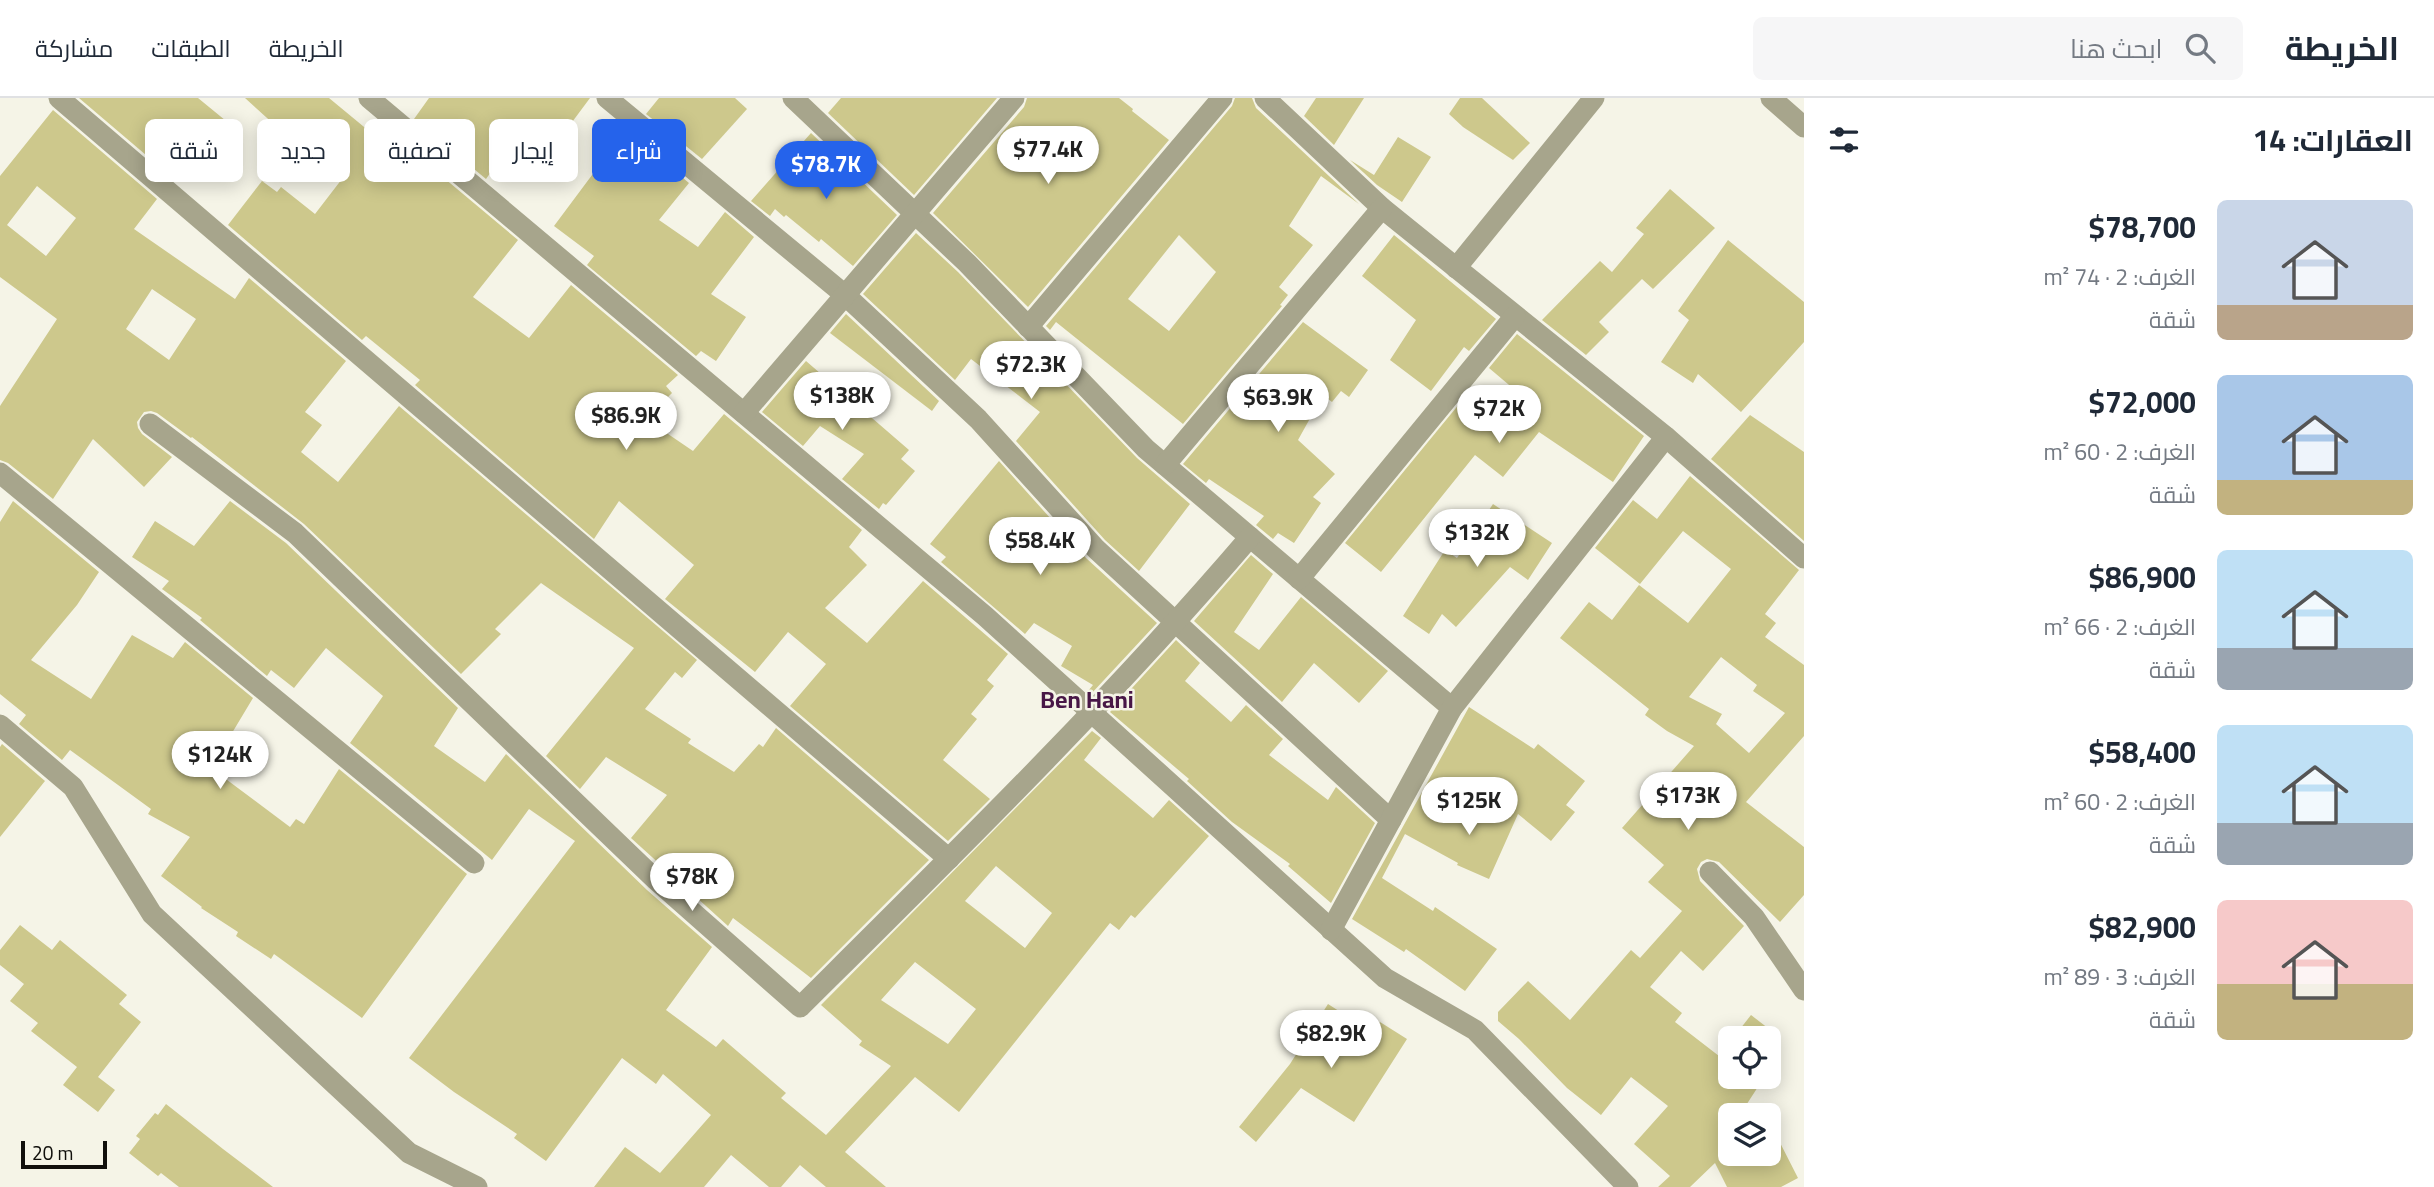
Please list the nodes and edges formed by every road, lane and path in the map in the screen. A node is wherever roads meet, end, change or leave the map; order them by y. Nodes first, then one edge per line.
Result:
1 (59, 98) edge
2 (369, 98) edge
3 (607, 98) edge
4 (793, 98) edge
5 (1014, 98) edge
6 (1222, 98) edge
7 (1265, 98) edge
8 (1594, 98) edge
9 (1770, 98) edge
10 (1804, 127) edge
11 (1382, 208) junction
12 (915, 214) junction
13 (1456, 268) junction
14 (845, 295) junction
15 (1515, 316) junction
16 (1028, 327) junction
17 (744, 413) junction
18 (150, 424) dead end
19 (1666, 437) junction
20 (1165, 465) junction
21 (0, 473) edge
22 (1250, 537) junction
23 (1804, 558) edge
24 (1299, 579) junction
25 (1177, 623) junction
26 (1452, 708) junction
27 (1092, 713) junction
28 (0, 725) edge
29 (1391, 820) junction
30 (949, 859) junction
31 (474, 863) dead end
32 (1710, 872) dead end
33 (1331, 930) junction
34 (1804, 990) edge
35 (477, 1187) edge
36 (1628, 1187) edge

1 - 30 street
2 - 17 street
3 - 14 street
4 - 12 street
5 - 12 street
6 - 16 street
7 - 11 street
8 - 13 street
9 - 10 street
11 - 13 street
11 - 20 street
12 - 14 street
12 - 16 street
13 - 15 street
14 - 17 street
14 - 25 street
15 - 19 street
15 - 24 street
16 - 20 street
17 - 27 street
18 - 30 street
19 - 23 street
19 - 26 street
20 - 22 street
21 - 31 street
22 - 24 street
22 - 25 street
24 - 26 street
25 - 27 street
25 - 29 street
26 - 29 street
27 - 30 street
27 - 33 street
28 - 35 street
29 - 33 street
32 - 34 street
33 - 36 street

